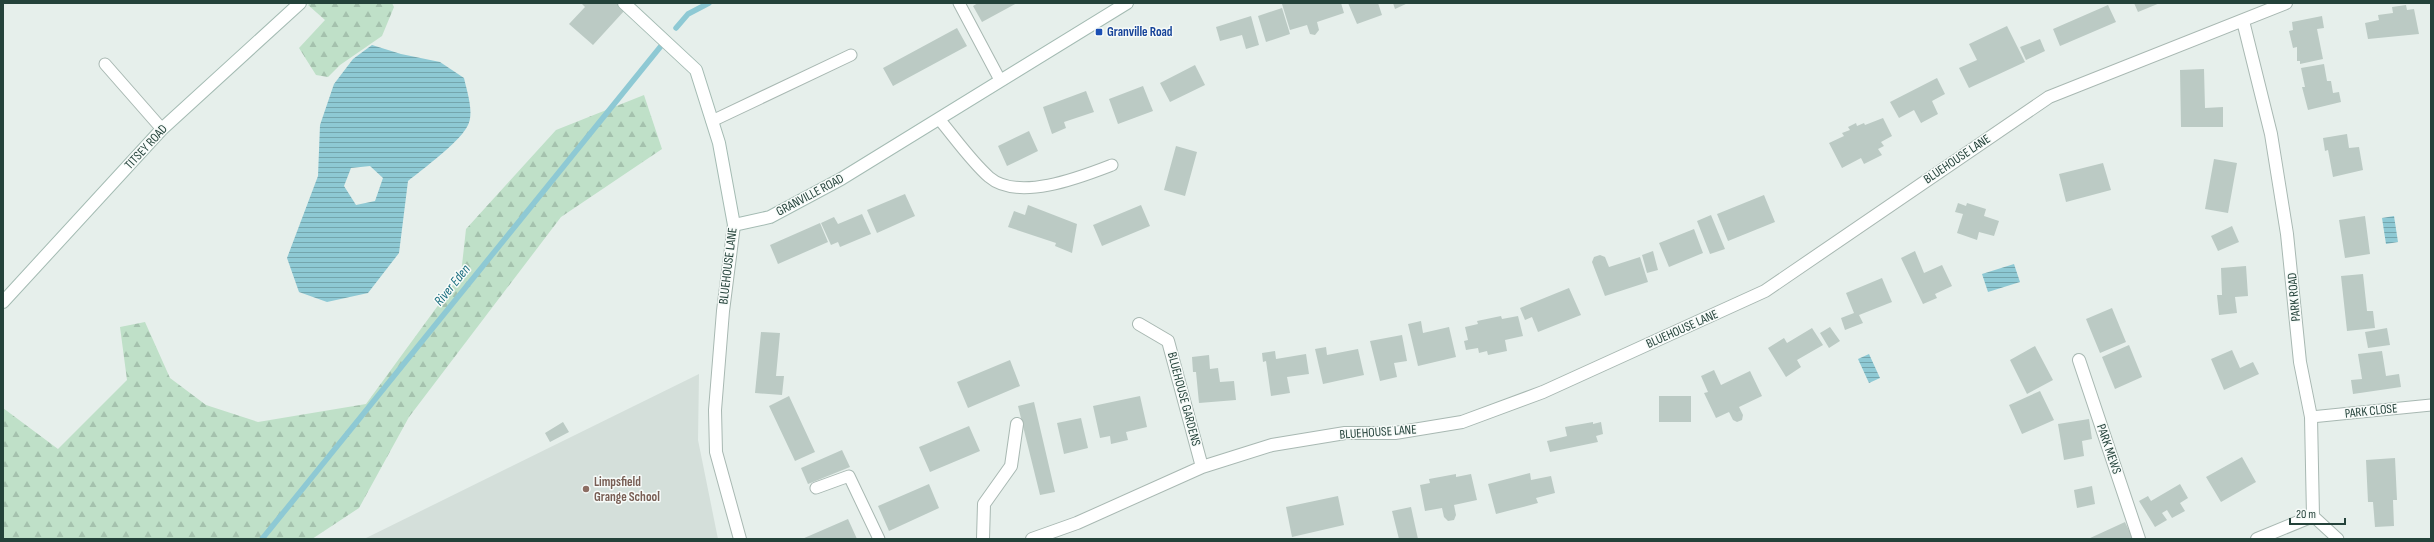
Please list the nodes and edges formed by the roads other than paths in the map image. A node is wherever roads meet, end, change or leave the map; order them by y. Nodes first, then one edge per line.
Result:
1 (300, 3) edge
2 (624, 3) edge
3 (960, 3) edge
4 (1127, 3) edge
5 (2286, 3) edge
6 (2243, 20) junction
7 (851, 55) dead end
8 (105, 64) dead end
9 (1000, 80) junction
10 (939, 119) junction
11 (712, 121) junction
12 (162, 129) junction
13 (1112, 165) dead end
14 (734, 225) junction
15 (3, 302) edge
16 (1139, 324) dead end
17 (2079, 360) dead end
18 (2431, 405) edge
19 (2311, 417) junction
20 (1016, 424) dead end
21 (1202, 467) junction
22 (816, 488) dead end
23 (2313, 516) junction
24 (740, 539) edge
25 (879, 539) edge
26 (983, 539) edge
27 (1032, 539) edge
28 (2139, 539) edge
29 (2257, 539) edge
30 (2338, 539) edge

1 - 12 street, TITSEY ROAD
2 - 11 street, BLUEHOUSE LANE
3 - 9 lane
4 - 9 street, GRANVILLE ROAD
5 - 6 street, BLUEHOUSE LANE
6 - 19 street, PARK ROAD
6 - 21 street, BLUEHOUSE LANE
7 - 11 lane
8 - 12 lane
9 - 10 street, GRANVILLE ROAD
10 - 13 lane
10 - 14 street, GRANVILLE ROAD
11 - 14 street, BLUEHOUSE LANE
12 - 15 street, TITSEY ROAD
14 - 24 street, BLUEHOUSE LANE
16 - 21 street, BLUEHOUSE GARDENS
17 - 28 street, PARK MEWS
18 - 19 lane, PARK CLOSE
19 - 23 street, PARK ROAD
20 - 26 street
21 - 27 street, BLUEHOUSE LANE
22 - 25 lane
23 - 29 street
23 - 30 lane

